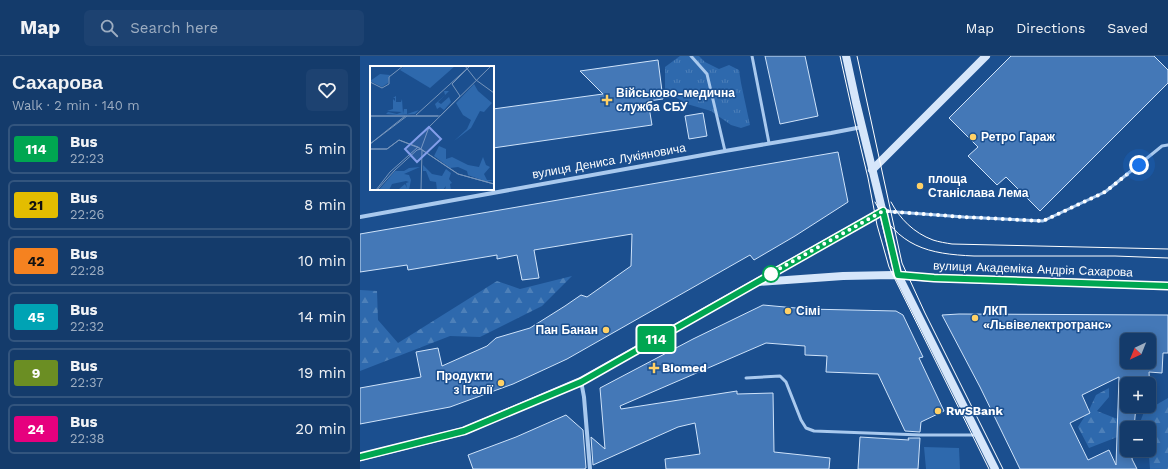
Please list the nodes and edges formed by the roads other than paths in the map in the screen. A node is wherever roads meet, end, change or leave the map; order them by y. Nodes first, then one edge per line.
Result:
1 (691, 56) edge
2 (752, 56) edge
3 (846, 56) edge
4 (986, 56) edge
5 (862, 127) junction
6 (770, 143) junction
7 (1168, 145) edge
8 (725, 151) junction
9 (872, 170) junction
10 (883, 211) junction
11 (360, 217) edge
12 (898, 275) junction
13 (755, 282) junction
14 (1168, 286) edge
15 (746, 378) dead end
16 (581, 382) junction
17 (978, 435) junction
18 (360, 457) edge
19 (590, 469) edge
20 (995, 469) edge

1 - 8 lane
2 - 6 lane
3 - 5 main road
4 - 9 main road
5 - 6 street, вулиця Дениса Лукіяновича
5 - 9 main road
6 - 8 street, вулиця Дениса Лукіяновича
7 - 10 lane
8 - 11 street, вулиця Дениса Лукіяновича
9 - 10 main road
10 - 12 main road
10 - 13 main road
12 - 13 main road, вулиця Академіка Андрія Сахарова
12 - 14 main road, вулиця Академіка Андрія Сахарова
12 - 17 main road
13 - 16 main road
15 - 17 lane
16 - 18 main road
16 - 19 street
17 - 20 main road

